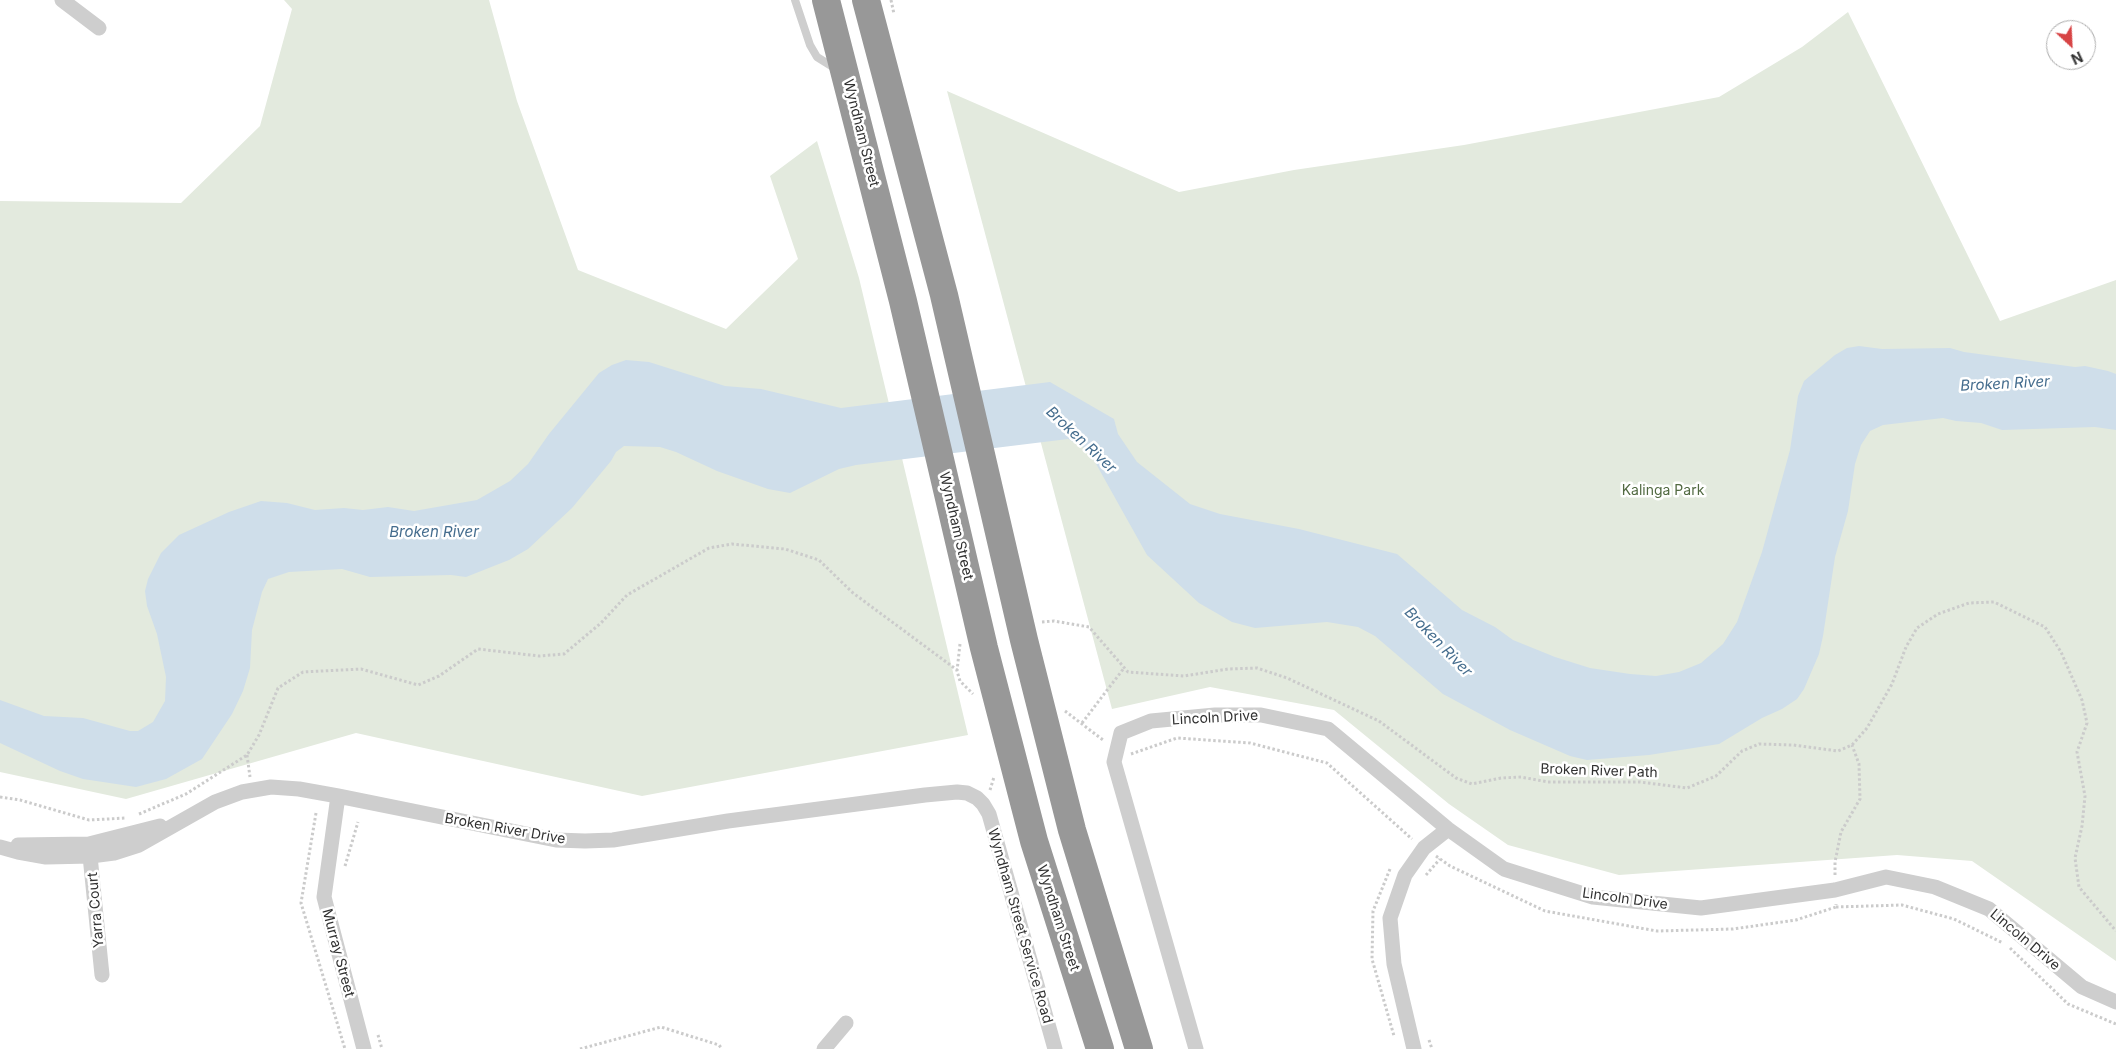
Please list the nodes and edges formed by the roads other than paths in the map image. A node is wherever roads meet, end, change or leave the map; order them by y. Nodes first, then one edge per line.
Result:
1 (62, 0) edge
2 (795, 0) edge
3 (826, 0) edge
4 (868, 8) edge
5 (99, 28) dead end
6 (844, 65) junction
7 (338, 796) junction
8 (983, 804) joint
9 (1448, 829) junction
10 (0, 845) edge
11 (90, 850) junction
12 (102, 975) dead end
13 (2116, 1002) edge
14 (846, 1023) dead end
15 (364, 1049) edge
16 (824, 1049) edge
17 (1055, 1049) edge
18 (1100, 1049) edge
19 (1139, 1049) edge
20 (1196, 1049) edge
21 (1414, 1049) edge

1 - 5 street
2 - 6 lane
3 - 6 highway, Wyndham Street
4 - 6 highway
4 - 19 highway
6 - 18 highway, Wyndham Street
7 - 8 street, Broken River Drive
7 - 11 street, Broken River Drive
7 - 15 street, Murray Street
8 - 17 street, Wyndham Street Service Road
9 - 13 street, Lincoln Drive
9 - 20 street, Lincoln Drive
9 - 21 street
10 - 11 street, Broken River Drive
11 - 12 street, Yarra Court
14 - 16 street

